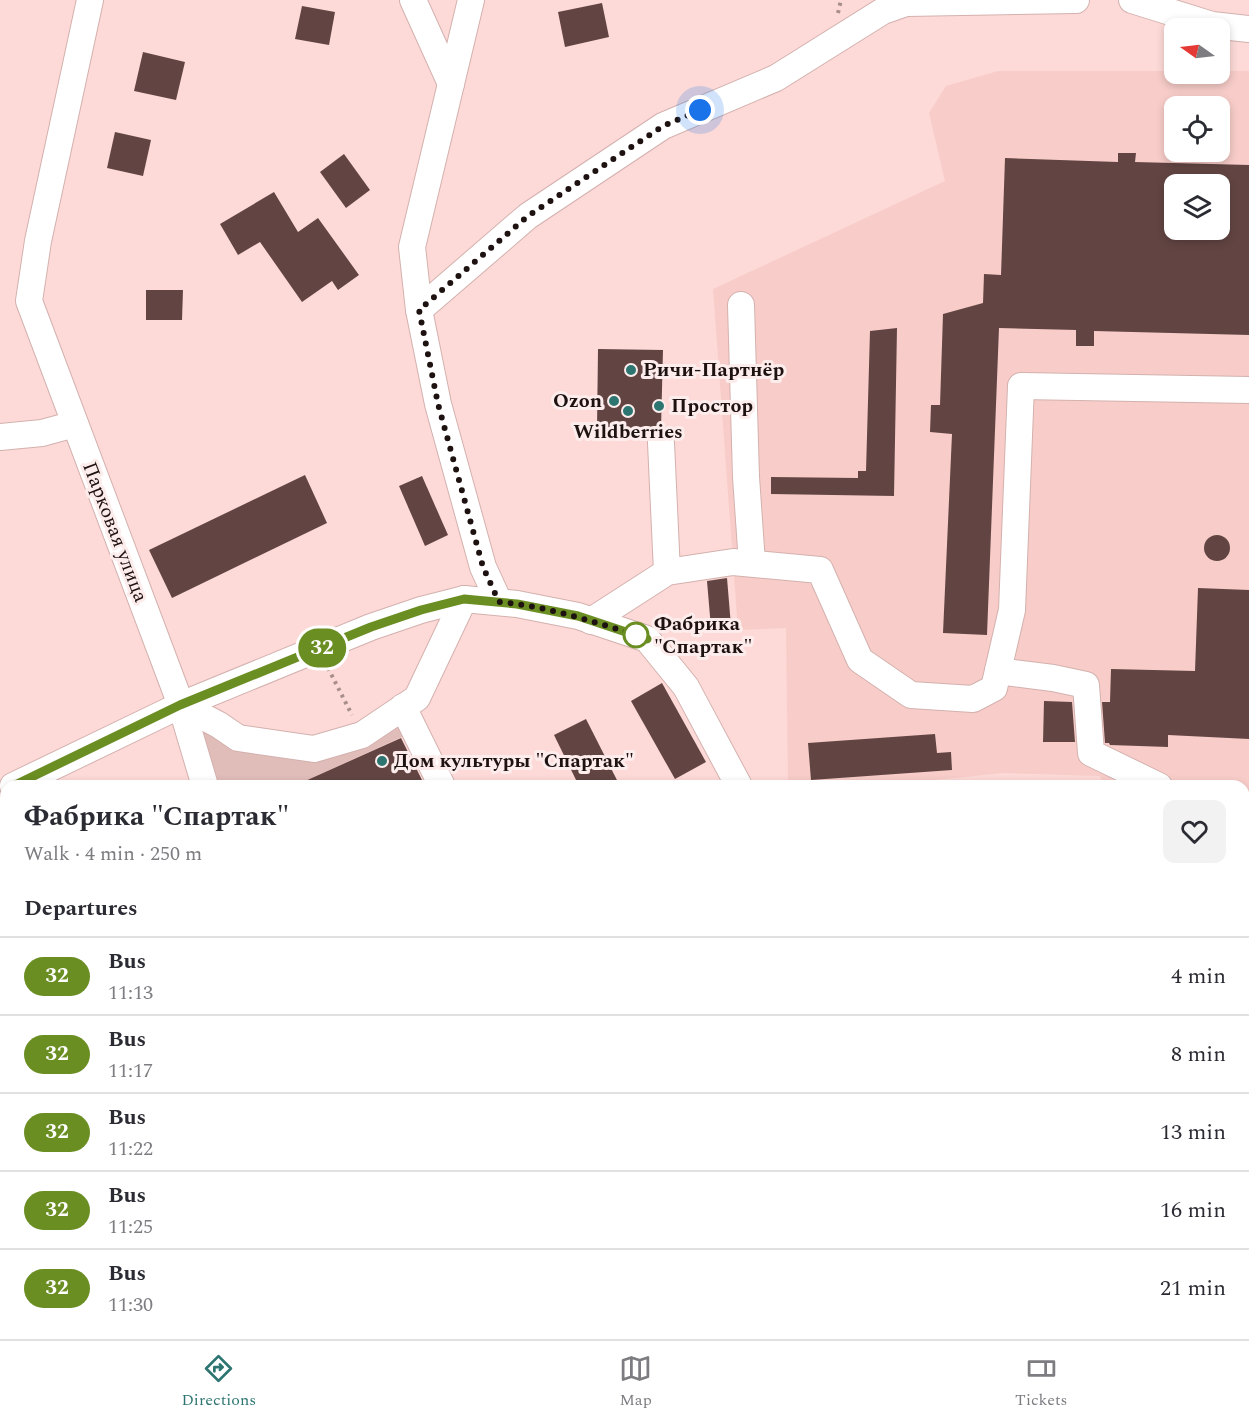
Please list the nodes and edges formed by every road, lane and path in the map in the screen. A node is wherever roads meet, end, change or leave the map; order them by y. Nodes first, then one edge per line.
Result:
1 (90, 0) edge
2 (413, 0) edge
3 (1076, 0) edge
4 (1132, 0) edge
5 (472, 1) edge
6 (908, 1) edge
7 (1249, 29) edge
8 (451, 84) junction
9 (741, 305) dead end
10 (419, 310) junction
11 (1249, 390) edge
12 (75, 424) junction
13 (0, 437) edge
14 (662, 443) dead end
15 (752, 563) junction
16 (667, 572) junction
17 (464, 599) junction
18 (499, 602) junction
19 (591, 621) junction
20 (318, 649) junction
21 (998, 671) junction
22 (180, 705) junction
23 (403, 707) junction
24 (362, 735) junction
25 (25, 780) edge
26 (203, 780) edge
27 (439, 780) edge
28 (736, 780) edge
29 (1146, 780) edge

1 - 12 street, Парковая улица
2 - 8 street
3 - 6 street
4 - 7 street
5 - 8 street
6 - 10 street
8 - 10 street
9 - 15 street
10 - 18 street
11 - 21 street
12 - 13 street
12 - 22 street, Парковая улица
14 - 16 street
15 - 16 street
15 - 21 street
16 - 19 street
17 - 18 street
17 - 20 street
17 - 23 street
18 - 19 street
19 - 28 street
20 - 22 street
20 - 24 path
21 - 29 street
22 - 24 street
22 - 25 street
22 - 26 street, Парковая улица
23 - 24 street
23 - 27 street

